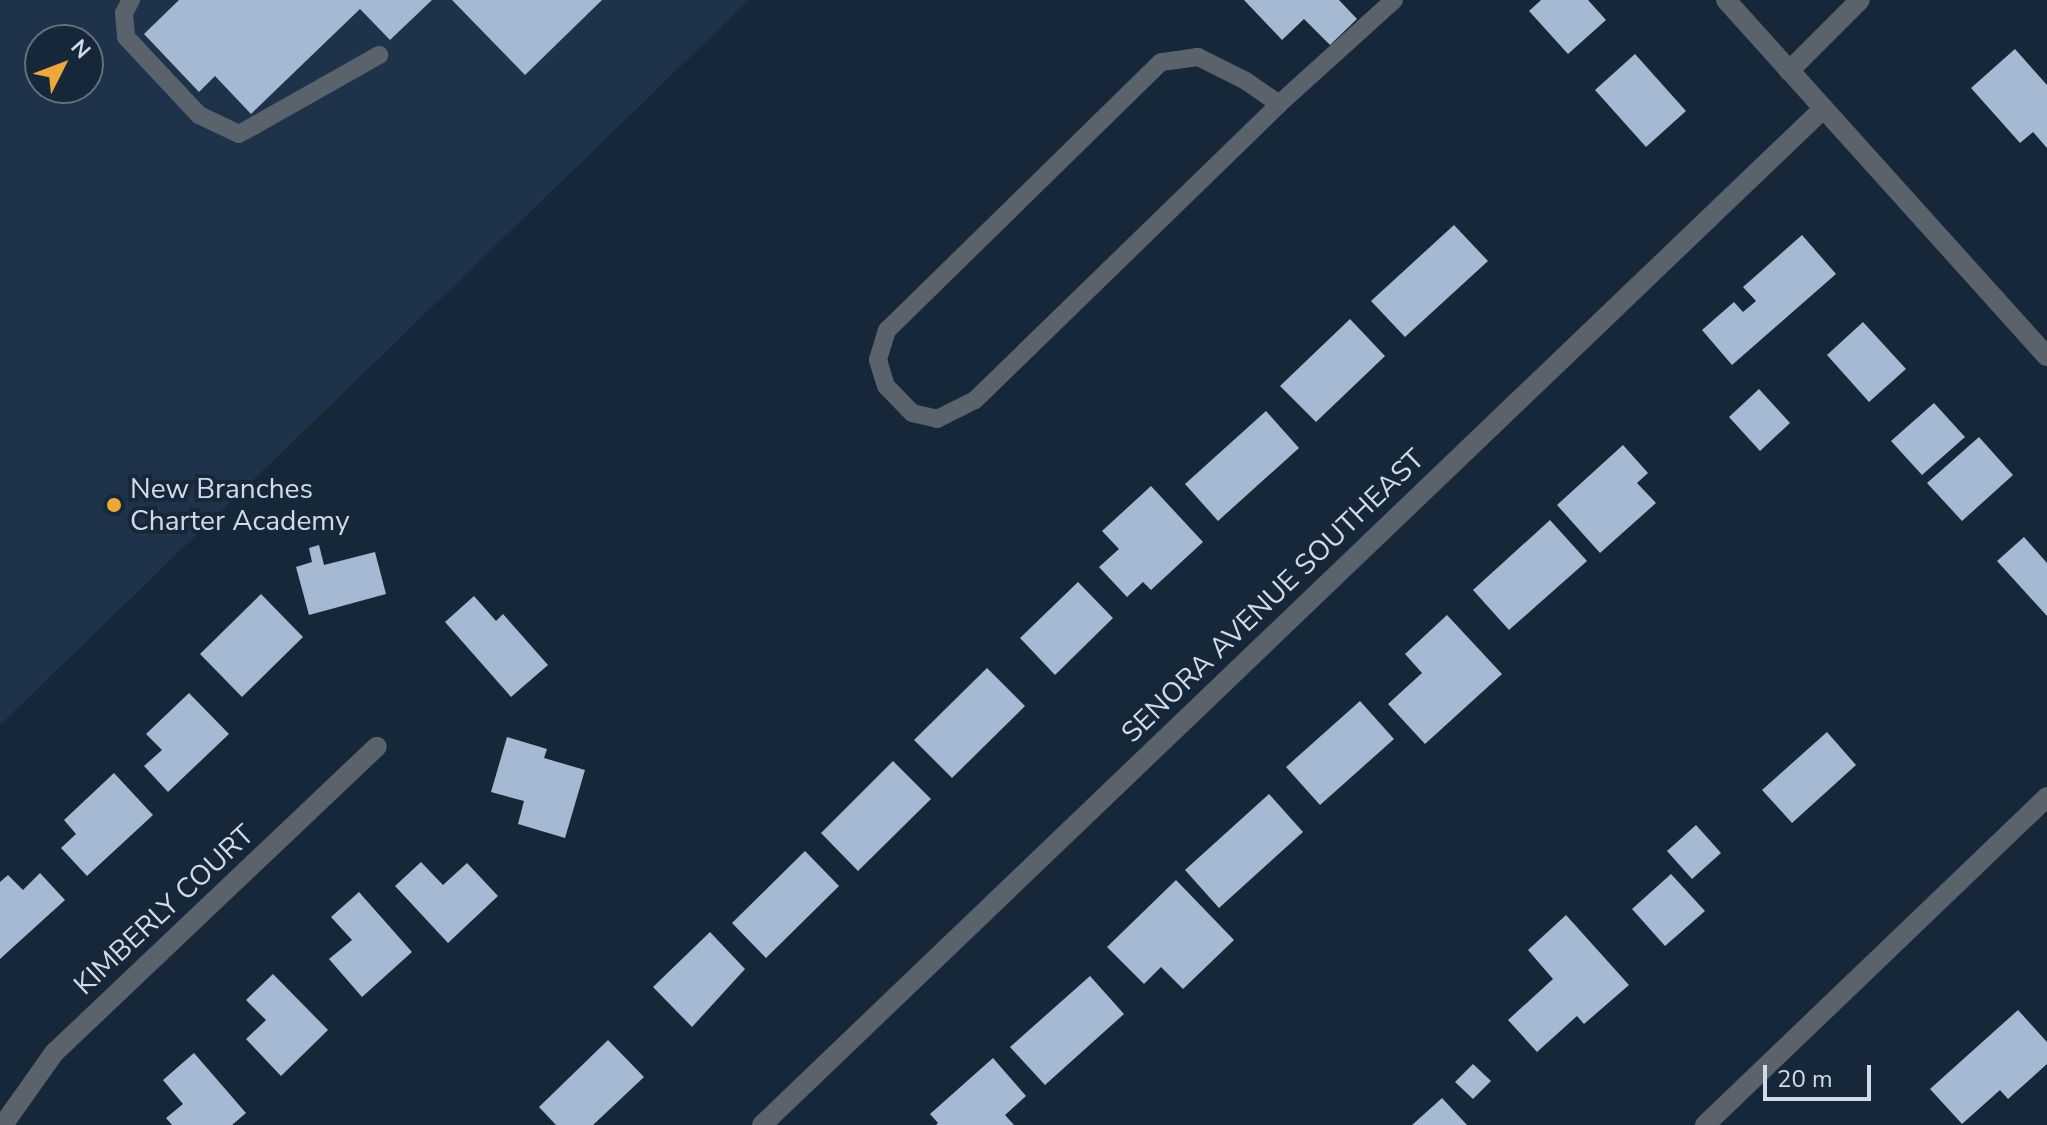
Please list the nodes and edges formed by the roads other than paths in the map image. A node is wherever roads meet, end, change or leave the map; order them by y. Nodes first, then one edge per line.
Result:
1 (131, 0) edge
2 (1394, 0) edge
3 (1726, 0) edge
4 (1860, 0) edge
5 (379, 55) dead end
6 (1789, 71) junction
7 (1279, 104) junction
8 (1824, 108) junction
9 (2047, 356) edge
10 (377, 747) dead end
11 (2047, 797) edge
12 (3, 1125) edge
13 (762, 1125) edge
14 (1705, 1125) edge

1 - 5 lane
2 - 7 lane
3 - 6 street
4 - 6 street
6 - 8 street
7 - 7 lane
8 - 9 street
8 - 13 street, SENORA AVENUE SOUTHEAST
10 - 12 street, KIMBERLY COURT
11 - 14 street

